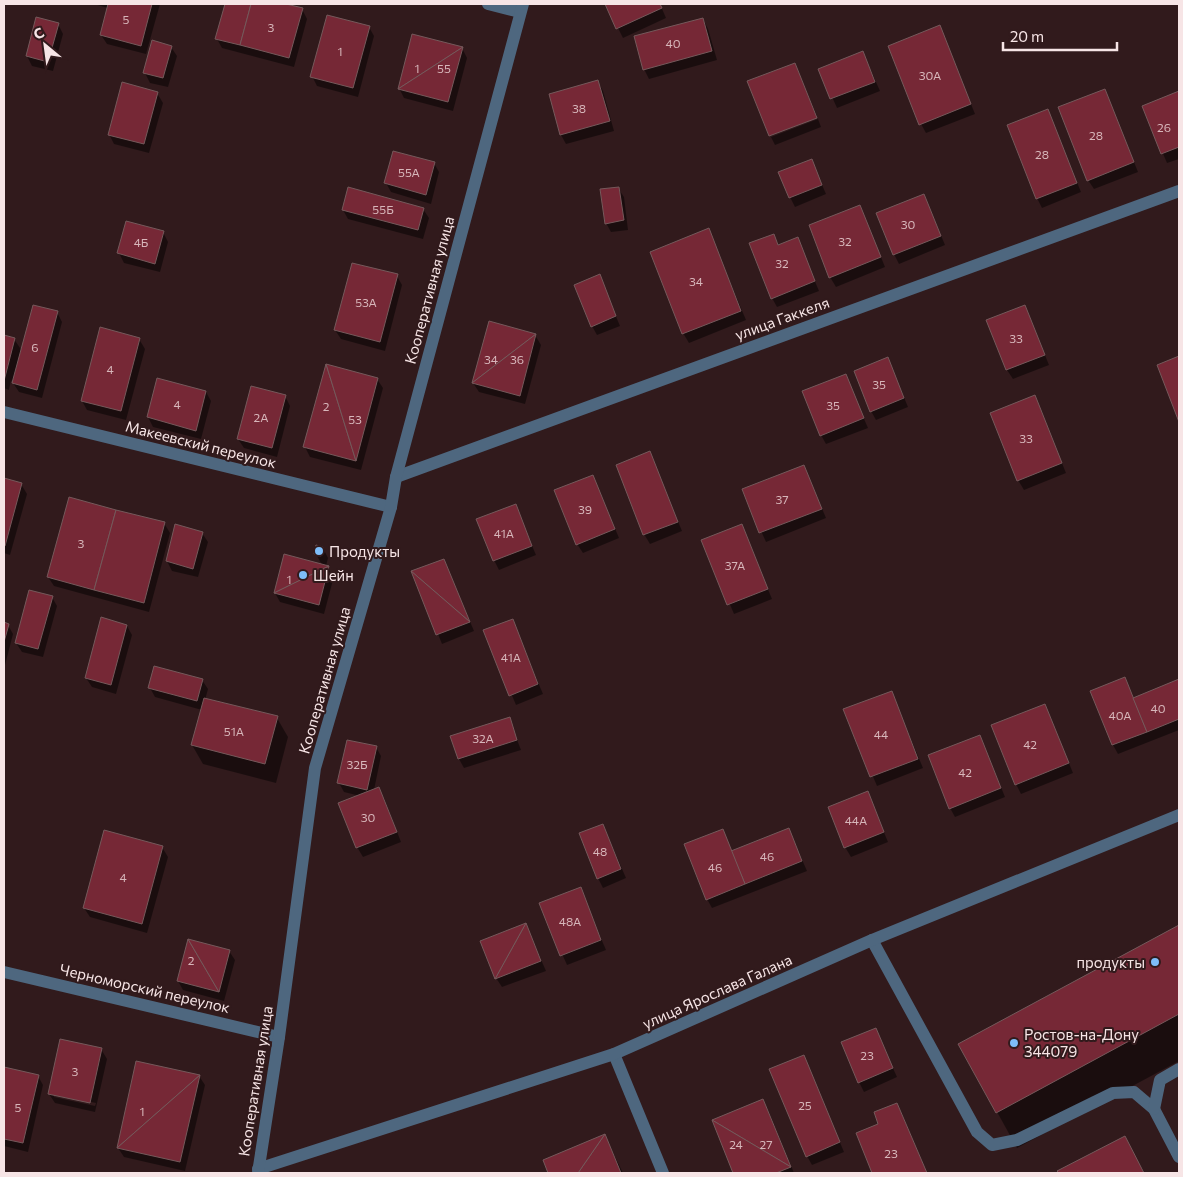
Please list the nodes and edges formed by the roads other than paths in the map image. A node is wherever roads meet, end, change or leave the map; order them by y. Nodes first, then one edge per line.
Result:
1 (488, 4) edge
2 (521, 8) edge
3 (1179, 191) edge
4 (4, 412) edge
5 (396, 477) junction
6 (391, 507) junction
7 (1179, 815) edge
8 (872, 940) junction
9 (4, 972) edge
10 (279, 1037) junction
11 (614, 1054) junction
12 (1179, 1069) edge
13 (1154, 1109) junction
14 (1179, 1157) edge
15 (258, 1171) edge
16 (663, 1173) edge

1 - 2 street
2 - 5 street, Кооперативная улица
3 - 5 street, улица Гаккеля
4 - 6 street, Макеевский переулок
5 - 6 street, Кооперативная улица
6 - 10 street, Кооперативная улица
7 - 8 street, улица Ярослава Галана
8 - 11 street, улица Ярослава Галана
8 - 13 street
9 - 10 street, Черноморский переулок
10 - 15 street, Кооперативная улица
11 - 15 street, улица Ярослава Галана
11 - 16 street
12 - 13 street
13 - 14 street

